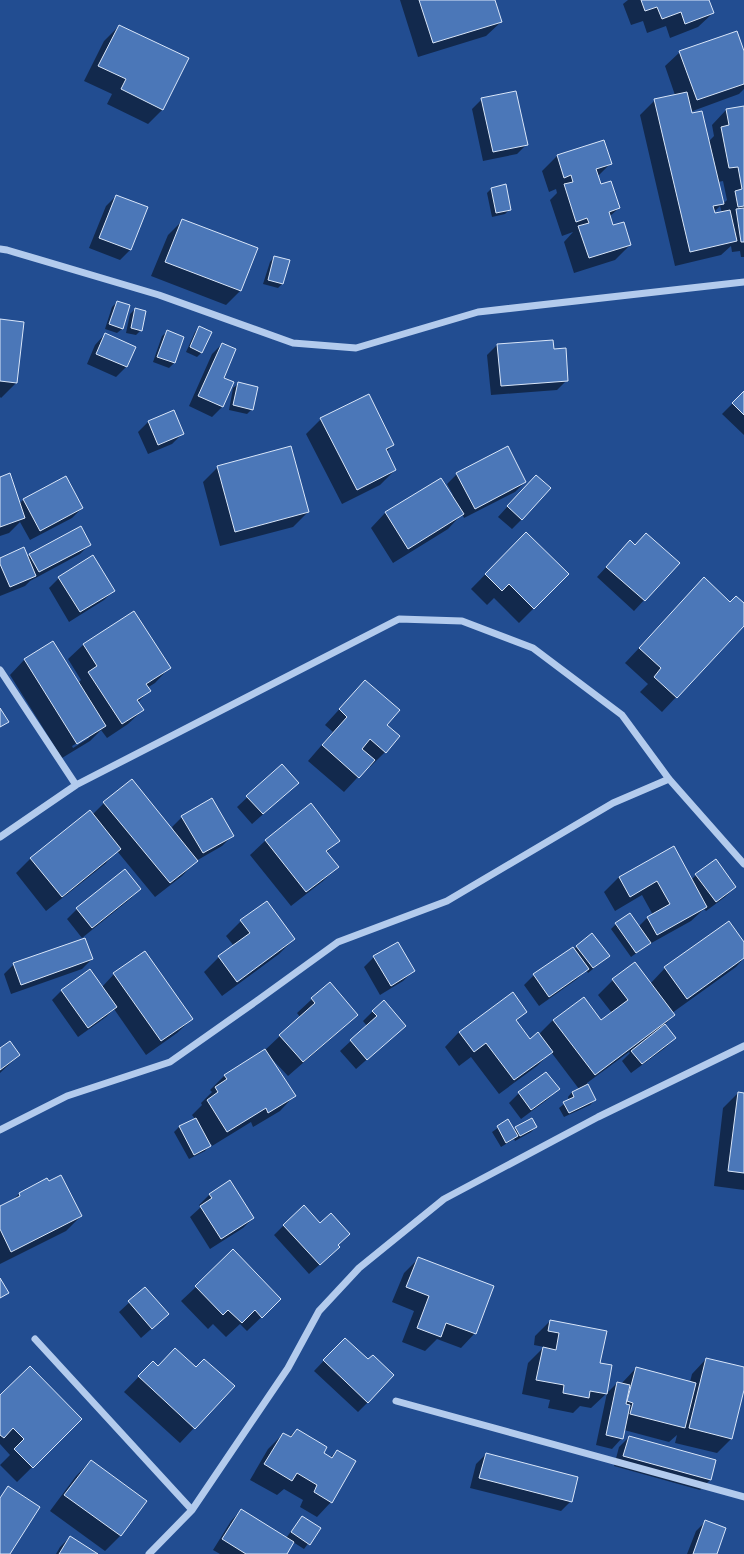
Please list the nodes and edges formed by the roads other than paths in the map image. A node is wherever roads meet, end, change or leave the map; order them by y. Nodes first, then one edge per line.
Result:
1 (0, 249) edge
2 (744, 282) edge
3 (0, 670) edge
4 (669, 779) junction
5 (76, 785) junction
6 (0, 837) edge
7 (744, 864) edge
8 (744, 1046) edge
9 (0, 1130) edge
10 (35, 1339) dead end
11 (396, 1401) dead end
12 (744, 1497) edge
13 (192, 1510) junction
14 (149, 1554) edge

1 - 2 street
3 - 5 street
4 - 5 street
4 - 7 street
4 - 9 street
5 - 6 street
8 - 13 street
10 - 13 street
11 - 12 street
13 - 14 street

